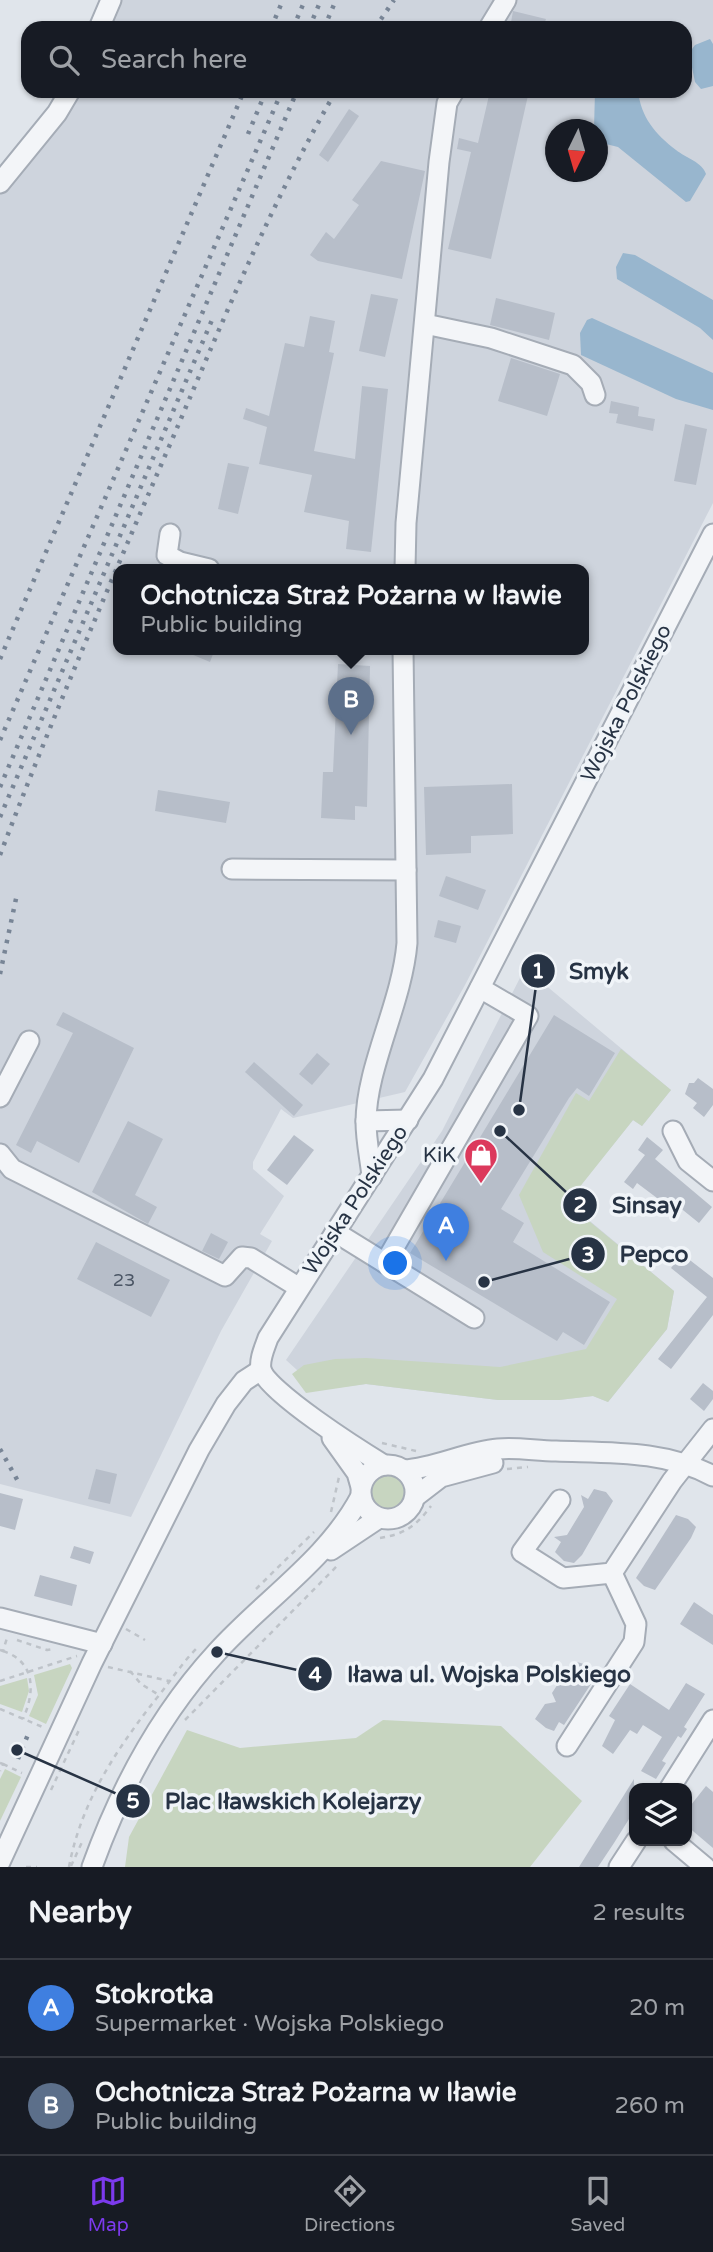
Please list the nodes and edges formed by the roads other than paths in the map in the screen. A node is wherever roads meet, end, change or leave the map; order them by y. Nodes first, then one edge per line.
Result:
1 (111, 0) edge
2 (506, 0) edge
3 (102, 21) edge
4 (493, 21) edge
5 (66, 98) edge
6 (450, 98) edge
7 (0, 183) edge
8 (425, 324) junction
9 (595, 395) dead end
10 (170, 534) dead end
11 (713, 534) edge
12 (188, 564) edge
13 (405, 564) edge
14 (402, 655) edge
15 (232, 869) dead end
16 (406, 870) junction
17 (480, 988) junction
18 (29, 1041) dead end
19 (0, 1097) edge
20 (408, 1120) junction
21 (366, 1121) junction
22 (673, 1131) dead end
23 (0, 1154) edge
24 (372, 1176) junction
25 (713, 1181) edge
26 (335, 1232) junction
27 (384, 1263) junction
28 (298, 1287) junction
29 (474, 1318) dead end
30 (261, 1370) junction
31 (321, 1424) junction
32 (713, 1429) edge
33 (540, 1459) junction
34 (687, 1463) junction
35 (384, 1465) junction
36 (404, 1469) junction
37 (713, 1476) edge
38 (361, 1491) junction
39 (415, 1497) junction
40 (560, 1500) dead end
41 (379, 1518) junction
42 (299, 1573) junction
43 (612, 1573) junction
44 (0, 1618) edge
45 (102, 1644) junction
46 (710, 1729) edge
47 (567, 1746) dead end
48 (673, 1783) edge
49 (633, 1846) edge
50 (680, 1846) edge
51 (0, 1862) edge
52 (92, 1867) edge
53 (620, 1867) edge
54 (705, 1867) edge

1 - 3 street
2 - 4 street
5 - 7 street
6 - 8 street
8 - 9 street
8 - 13 street
10 - 12 street
11 - 17 street, Wojska Polskiego
14 - 16 street
15 - 16 street
16 - 21 street
17 - 20 street, Wojska Polskiego
17 - 27 street
18 - 19 street
20 - 21 street
20 - 24 street, Wojska Polskiego
21 - 24 street
22 - 25 street
23 - 28 street
24 - 26 street, Wojska Polskiego
26 - 27 street
26 - 28 street, Wojska Polskiego
27 - 29 street
28 - 30 street, Wojska Polskiego
30 - 31 street
30 - 45 street
31 - 35 street
31 - 38 street
32 - 34 street
33 - 34 street
33 - 36 street
33 - 39 street
34 - 37 street
34 - 43 street
35 - 36 street
35 - 38 street
36 - 39 street
38 - 41 street
38 - 42 street
39 - 41 street
40 - 43 street
41 - 42 street
42 - 52 street
43 - 47 street
44 - 45 street
45 - 51 street
46 - 48 street
49 - 53 street
50 - 54 street

